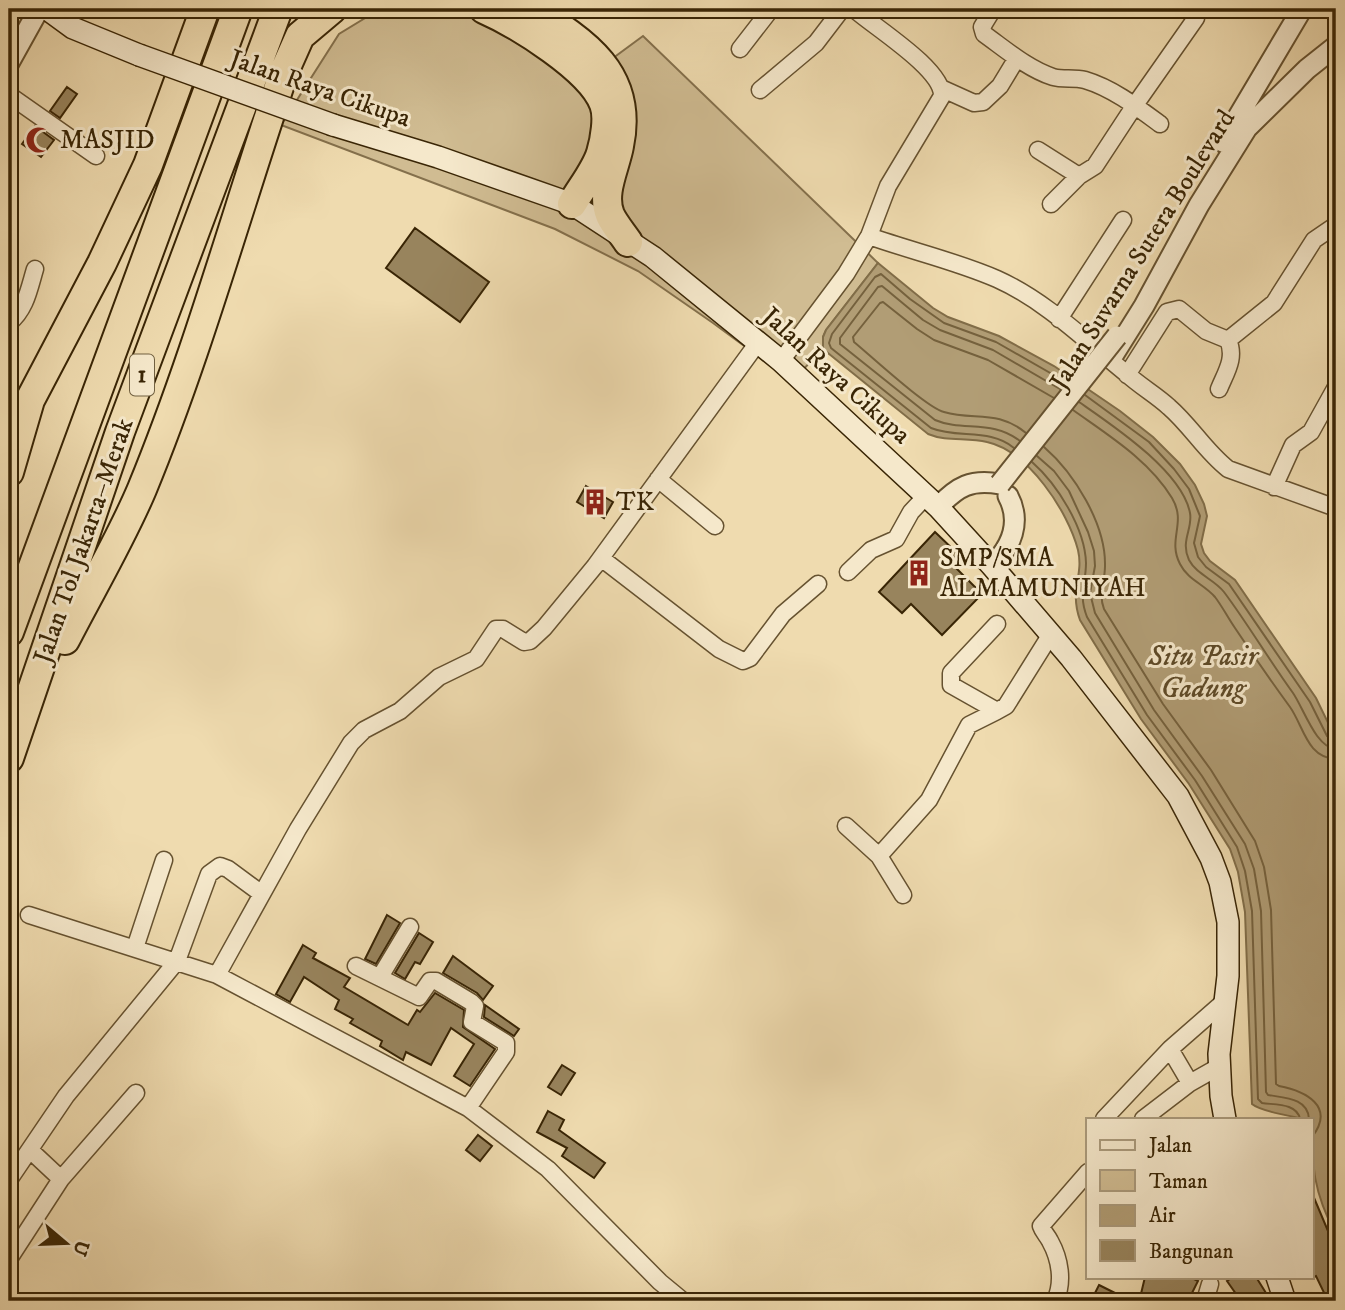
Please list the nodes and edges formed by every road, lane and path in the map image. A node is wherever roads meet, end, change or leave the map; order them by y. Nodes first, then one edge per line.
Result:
1 (39, 9) edge
2 (47, 9) edge
3 (205, 9) edge
4 (238, 9) edge
5 (278, 9) edge
6 (313, 9) edge
7 (332, 9) edge
8 (484, 9) edge
9 (531, 9) edge
10 (771, 9) edge
11 (842, 9) edge
12 (854, 9) edge
13 (993, 9) edge
14 (1302, 9) edge
15 (1196, 18) dead end
16 (300, 36) junction
17 (1336, 46) edge
18 (740, 49) dead end
19 (12, 50) edge
20 (1017, 58) junction
21 (943, 89) junction
22 (760, 90) dead end
23 (9, 95) edge
24 (1135, 105) junction
25 (1160, 124) dead end
26 (1038, 150) dead end
27 (96, 156) dead end
28 (1079, 176) junction
29 (572, 204) junction
30 (1051, 204) dead end
31 (1123, 220) dead end
32 (1336, 225) edge
33 (869, 236) junction
34 (628, 242) junction
35 (35, 269) dead end
36 (1059, 319) junction
37 (9, 323) edge
38 (1228, 340) junction
39 (759, 341) junction
40 (1116, 345) junction
41 (781, 361) junction
42 (1127, 375) junction
43 (1336, 387) edge
44 (1219, 389) dead end
45 (9, 472) edge
46 (658, 479) junction
47 (1274, 487) junction
48 (1004, 490) junction
49 (932, 502) junction
50 (1336, 508) edge
51 (715, 526) dead end
52 (601, 558) junction
53 (992, 566) junction
54 (848, 572) dead end
55 (818, 584) dead end
56 (998, 624) dead end
57 (9, 632) edge
58 (1051, 634) junction
59 (997, 711) junction
60 (20, 727) junction
61 (9, 758) edge
62 (846, 826) dead end
63 (880, 856) junction
64 (164, 860) dead end
65 (262, 894) junction
66 (903, 895) dead end
67 (29, 915) dead end
68 (410, 928) dead end
69 (135, 948) junction
70 (177, 961) junction
71 (356, 966) dead end
72 (217, 975) junction
73 (380, 977) junction
74 (1226, 1000) junction
75 (1170, 1049) junction
76 (1220, 1066) junction
77 (1190, 1083) junction
78 (136, 1093) dead end
79 (468, 1108) junction
80 (1105, 1118) edge
81 (1144, 1118) edge
82 (1225, 1118) edge
83 (30, 1150) junction
84 (1086, 1174) edge
85 (61, 1179) junction
86 (9, 1180) edge
87 (9, 1259) edge
88 (1277, 1278) edge
89 (1210, 1284) dead end
90 (683, 1301) edge
91 (1055, 1301) edge
92 (1205, 1301) edge
93 (1285, 1301) edge

1 - 19 street
2 - 29 main road, Jalan Raya Cikupa, bridge
3 - 45 highway
4 - 57 highway, Jalan Tol Jakarta–Merak / 1
5 - 60 highway, Jalan Tol Jakarta–Merak / 1
6 - 16 highway
7 - 16 highway
8 - 29 highway
9 - 34 highway
10 - 18 street
11 - 22 street
12 - 21 street
13 - 20 street
14 - 40 street, Jalan Suvarna Sutera Boulevard
15 - 24 street
16 - 60 highway
17 - 40 street, Jalan Suvarna Sutera Boulevard
20 - 21 street
20 - 24 street
21 - 33 street
23 - 27 street
24 - 25 street
24 - 28 street
26 - 28 street
28 - 30 street
29 - 34 main road, Jalan Raya Cikupa
31 - 36 street
32 - 38 street
33 - 36 street
33 - 41 street
34 - 39 main road, Jalan Raya Cikupa
35 - 37 street
36 - 42 street
38 - 42 street
38 - 44 street
39 - 41 main road, Jalan Raya Cikupa
39 - 46 street
40 - 48 street, bridge
41 - 49 main road, Jalan Raya Cikupa
42 - 47 street
43 - 47 street
46 - 51 street
46 - 52 street
47 - 50 street
48 - 49 street
48 - 53 street
49 - 53 main road, Jalan Raya Cikupa
49 - 54 street
52 - 55 street
52 - 65 street
53 - 58 main road, Jalan Raya Cikupa
56 - 59 street
58 - 59 street
58 - 74 main road, Jalan Raya Cikupa
59 - 63 street
60 - 61 highway, Jalan Tol Jakarta–Merak / 1
62 - 63 street
63 - 66 street
64 - 69 street
65 - 70 street
65 - 72 street
67 - 69 street
68 - 73 street
69 - 70 street
70 - 72 street
70 - 83 street
71 - 73 street
72 - 79 street
73 - 79 street
74 - 75 street
74 - 76 main road, Jalan Raya Cikupa
75 - 77 street
75 - 80 street
76 - 77 street
76 - 82 main road, Jalan Raya Cikupa
77 - 81 street
78 - 85 street
79 - 90 street
83 - 85 street
83 - 86 street
84 - 91 street
85 - 87 street
88 - 93 main road
89 - 92 street

